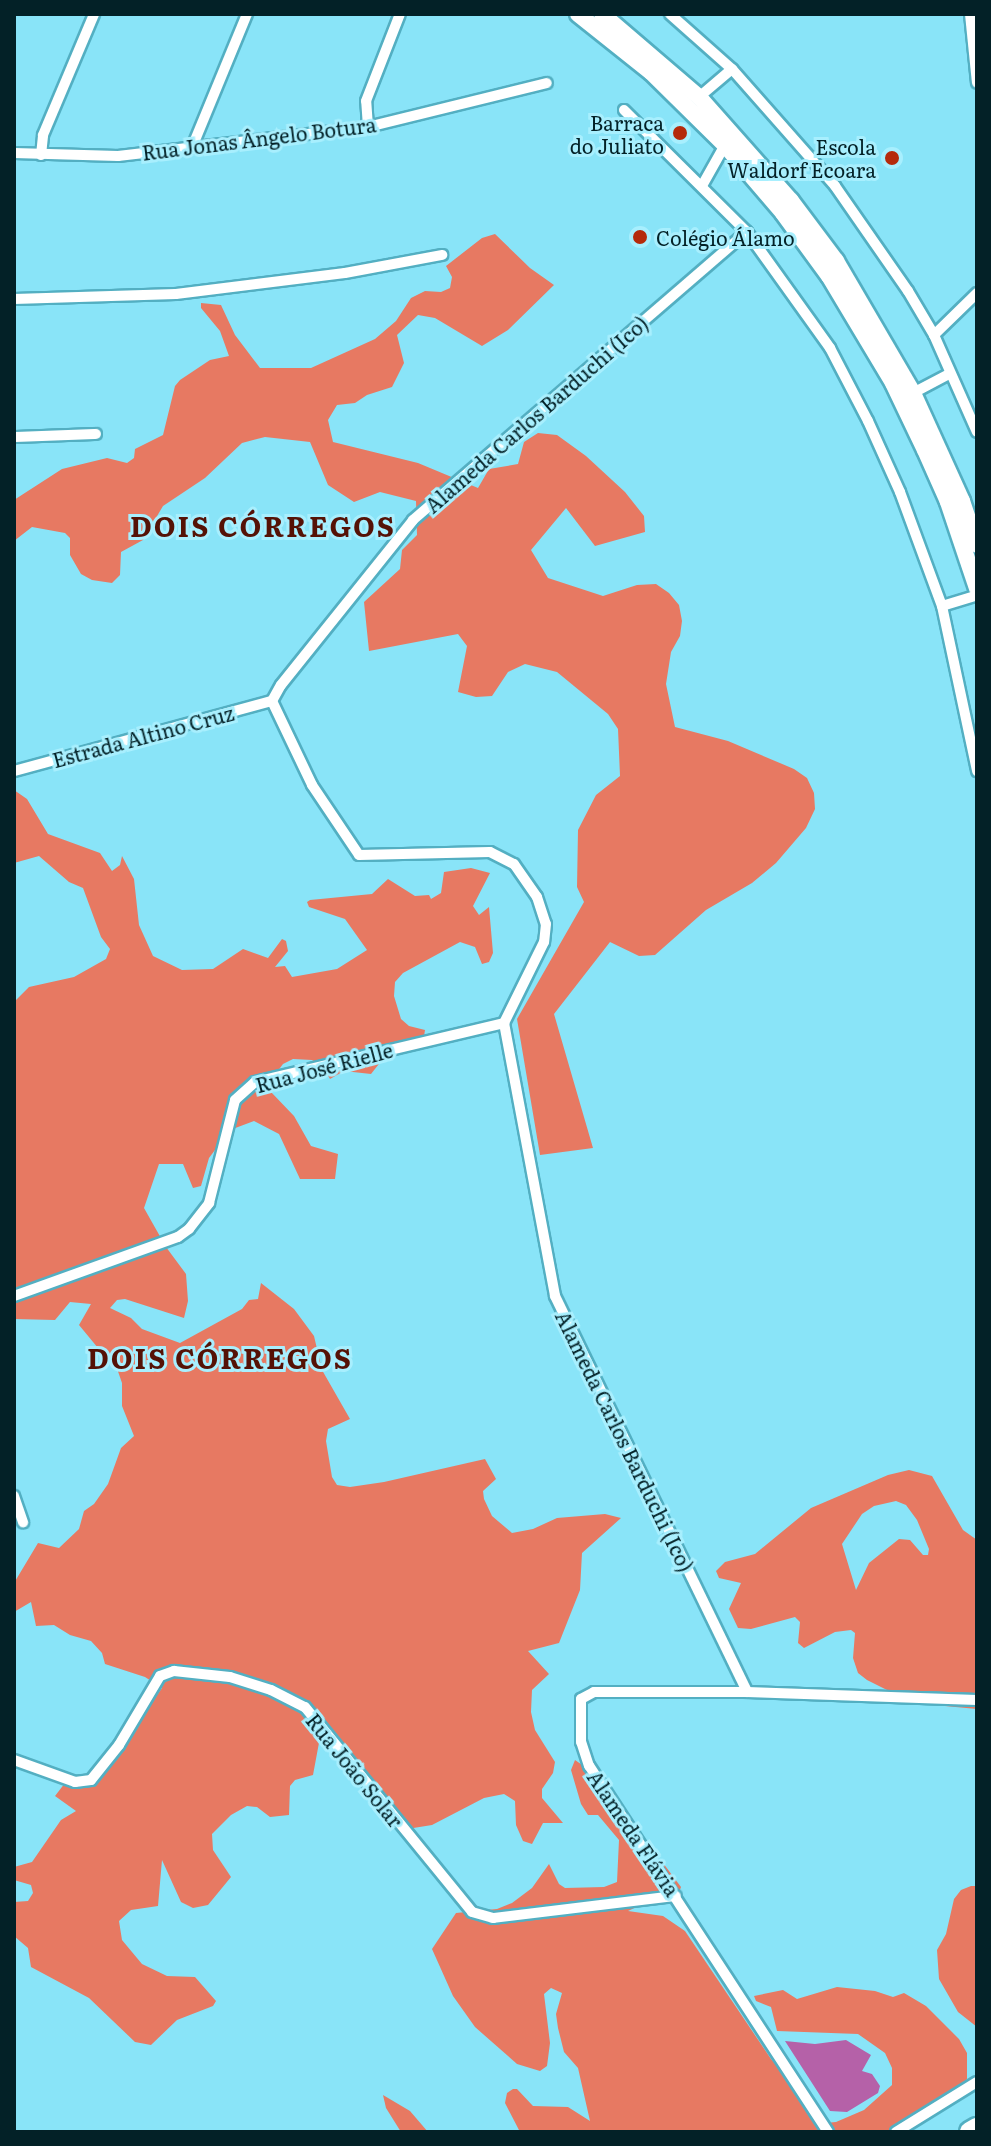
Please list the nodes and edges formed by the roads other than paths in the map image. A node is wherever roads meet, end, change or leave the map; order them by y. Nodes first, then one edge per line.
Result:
1 (94, 14) edge
2 (247, 14) edge
3 (400, 14) edge
4 (578, 14) edge
5 (602, 14) edge
6 (670, 14) edge
7 (970, 14) edge
8 (732, 69) junction
9 (547, 83) dead end
10 (977, 83) edge
11 (699, 97) junction
12 (624, 110) dead end
13 (368, 127) junction
14 (193, 145) junction
15 (725, 145) junction
16 (14, 153) edge
17 (41, 155) junction
18 (703, 184) junction
19 (747, 232) junction
20 (442, 255) dead end
21 (977, 293) edge
22 (14, 299) edge
23 (934, 335) junction
24 (949, 374) junction
25 (913, 393) junction
26 (977, 432) edge
27 (96, 434) dead end
28 (14, 437) edge
29 (977, 545) edge
30 (977, 588) edge
31 (977, 595) edge
32 (942, 606) junction
33 (272, 701) junction
34 (14, 771) edge
35 (977, 771) edge
36 (504, 1023) junction
37 (14, 1296) edge
38 (14, 1496) edge
39 (23, 1522) dead end
40 (747, 1692) junction
41 (977, 1700) edge
42 (14, 1760) edge
43 (676, 1896) junction
44 (977, 2082) edge
45 (977, 2128) edge
46 (828, 2132) edge
47 (896, 2132) edge
48 (970, 2132) edge

1 - 17 street
2 - 14 street
3 - 13 street
4 - 15 main road
5 - 11 main road
6 - 8 street
7 - 10 street
8 - 11 street
8 - 23 street
9 - 13 street, Rua Jonas Ângelo Botura
11 - 25 main road
12 - 18 street
13 - 14 street, Rua Jonas Ângelo Botura
14 - 17 street, Rua Jonas Ângelo Botura
15 - 18 street
15 - 30 main road
16 - 17 street, Rua Jonas Ângelo Botura
18 - 19 street
19 - 32 street
19 - 33 street, Alameda Carlos Barduchi (Ico)
20 - 22 street
21 - 23 street
23 - 24 street
24 - 25 street
24 - 26 street
25 - 29 main road
27 - 28 street
31 - 32 street
32 - 35 street
33 - 34 street, Estrada Altino Cruz
33 - 36 street
36 - 37 street, Rua José Rielle
36 - 40 street, Alameda Carlos Barduchi (Ico)
38 - 39 street
40 - 41 street, Alameda Flávia
40 - 43 street, Alameda Flávia
42 - 43 street, Rua João Solar
43 - 46 street, Alameda Flávia
44 - 47 street
45 - 48 highway

